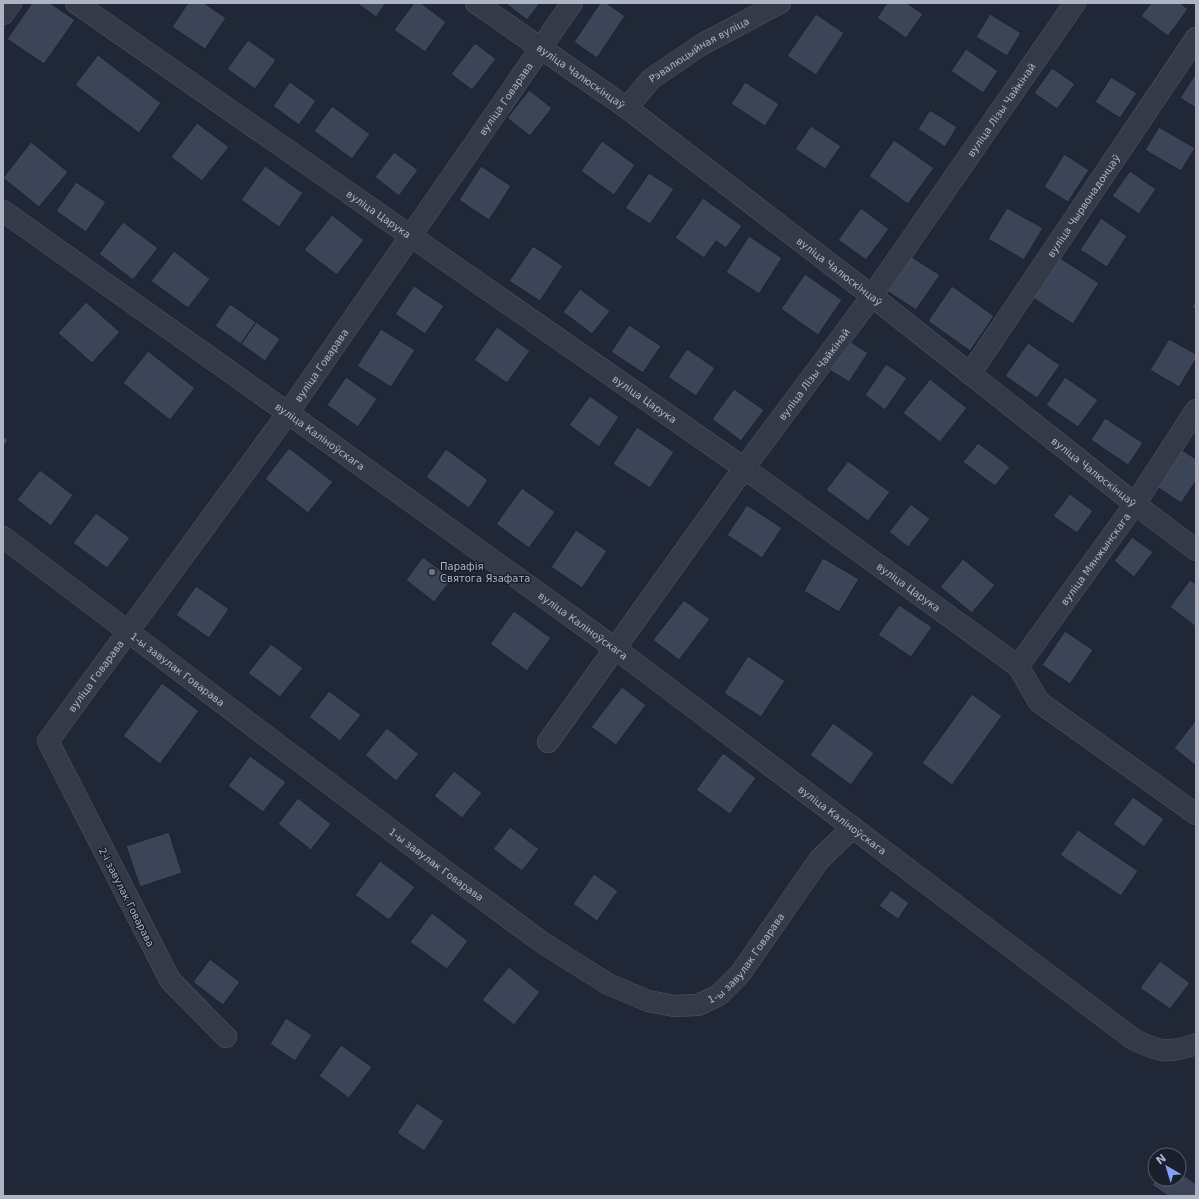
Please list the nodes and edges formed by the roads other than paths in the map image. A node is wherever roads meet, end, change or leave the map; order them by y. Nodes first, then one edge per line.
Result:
1 (11, 3) edge
2 (76, 3) edge
3 (476, 3) edge
4 (572, 3) edge
5 (780, 3) edge
6 (1075, 3) edge
7 (3, 14) edge
8 (1196, 38) edge
9 (540, 48) junction
10 (626, 108) junction
11 (3, 212) edge
12 (410, 236) junction
13 (872, 296) junction
14 (970, 374) junction
15 (1196, 410) edge
16 (288, 413) junction
17 (744, 468) junction
18 (1135, 504) junction
19 (3, 537) edge
20 (1196, 550) edge
21 (128, 632) junction
22 (616, 649) junction
23 (1018, 666) junction
24 (48, 741) joint
25 (548, 742) dead end
26 (1196, 814) edge
27 (853, 827) junction
28 (226, 1037) dead end
29 (1196, 1044) edge

1 - 7 street
2 - 12 street, вуліца Царука
3 - 9 street, вуліца Чалюскінцаў
4 - 9 street, вуліца Говарава
5 - 10 street, Рэвалюцыйная вуліца
6 - 13 street, вуліца Лізы Чайкінай
8 - 14 street, вуліца Чырвонадонцаў
9 - 10 street, вуліца Чалюскінцаў
9 - 12 street, вуліца Говарава
10 - 13 street, вуліца Чалюскінцаў
11 - 16 street, вуліца Каліноўскага
12 - 16 street, вуліца Говарава
12 - 17 street, вуліца Царука
13 - 14 street, вуліца Чалюскінцаў
13 - 17 street, вуліца Лізы Чайкінай
14 - 18 street, вуліца Чалюскінцаў
15 - 18 street, вуліца Мянжынскага
16 - 21 street, вуліца Говарава
16 - 22 street, вуліца Каліноўскага
17 - 22 street, вуліца Лізы Чайкінай
17 - 23 street, вуліца Царука
18 - 20 street, вуліца Чалюскінцаў
18 - 23 street, вуліца Мянжынскага
19 - 21 street, 1-ы завулак Говарава
21 - 24 street, вуліца Говарава
21 - 27 street, 1-ы завулак Говарава
22 - 25 street, вуліца Лізы Чайкінай
22 - 27 street, вуліца Каліноўскага
23 - 26 street, вуліца Царука
24 - 28 street, 2-і завулак Говарава
27 - 29 street, вуліца Каліноўскага

